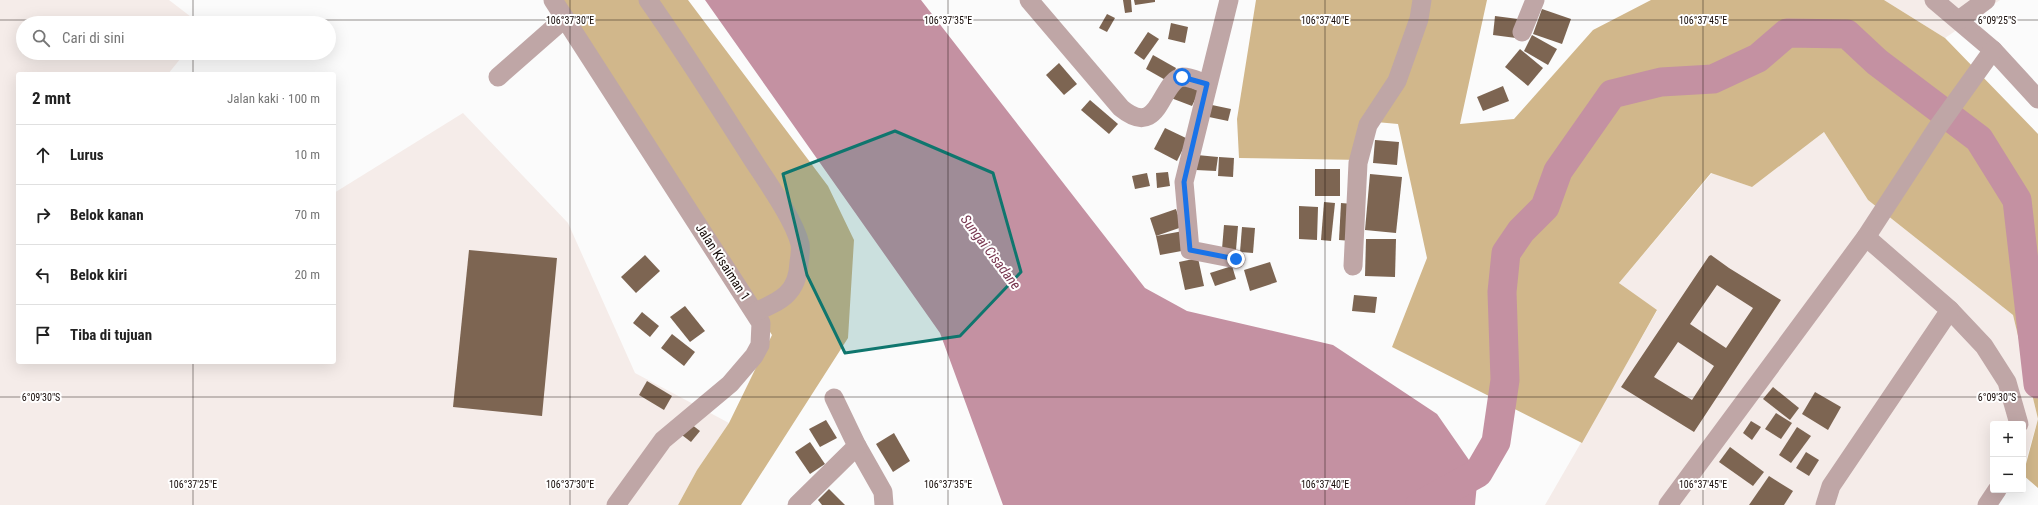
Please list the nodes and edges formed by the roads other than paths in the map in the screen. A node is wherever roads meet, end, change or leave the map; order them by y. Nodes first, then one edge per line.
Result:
1 (553, 0) edge
2 (648, 0) edge
3 (1029, 0) edge
4 (1230, 0) edge
5 (1422, 0) edge
6 (1535, 0) edge
7 (1934, 0) edge
8 (1986, 0) edge
9 (564, 18) junction
10 (1959, 20) junction
11 (1522, 32) dead end
12 (1993, 50) junction
13 (498, 77) dead end
14 (1207, 84) junction
15 (2038, 99) edge
16 (1866, 237) junction
17 (1236, 259) dead end
18 (1353, 266) dead end
19 (1950, 310) junction
20 (755, 312) junction
21 (834, 398) dead end
22 (2018, 421) edge
23 (857, 446) junction
24 (1995, 493) edge
25 (616, 505) edge
26 (797, 505) edge
27 (884, 505) edge
28 (1668, 505) edge
29 (1825, 505) edge
30 (1987, 505) edge

1 - 9 street, Jalan Kisaiman 1
2 - 20 street
3 - 14 street
4 - 14 street
5 - 18 street
6 - 11 street
7 - 10 street
8 - 10 street
9 - 13 street
9 - 20 street, Jalan Kisaiman 1
10 - 12 street
12 - 15 street
12 - 16 street
14 - 17 street
16 - 19 street
16 - 28 street
19 - 22 street
19 - 29 street
20 - 25 street, Jalan Kisaiman 1
21 - 23 street
23 - 26 street
23 - 27 street
24 - 30 street

